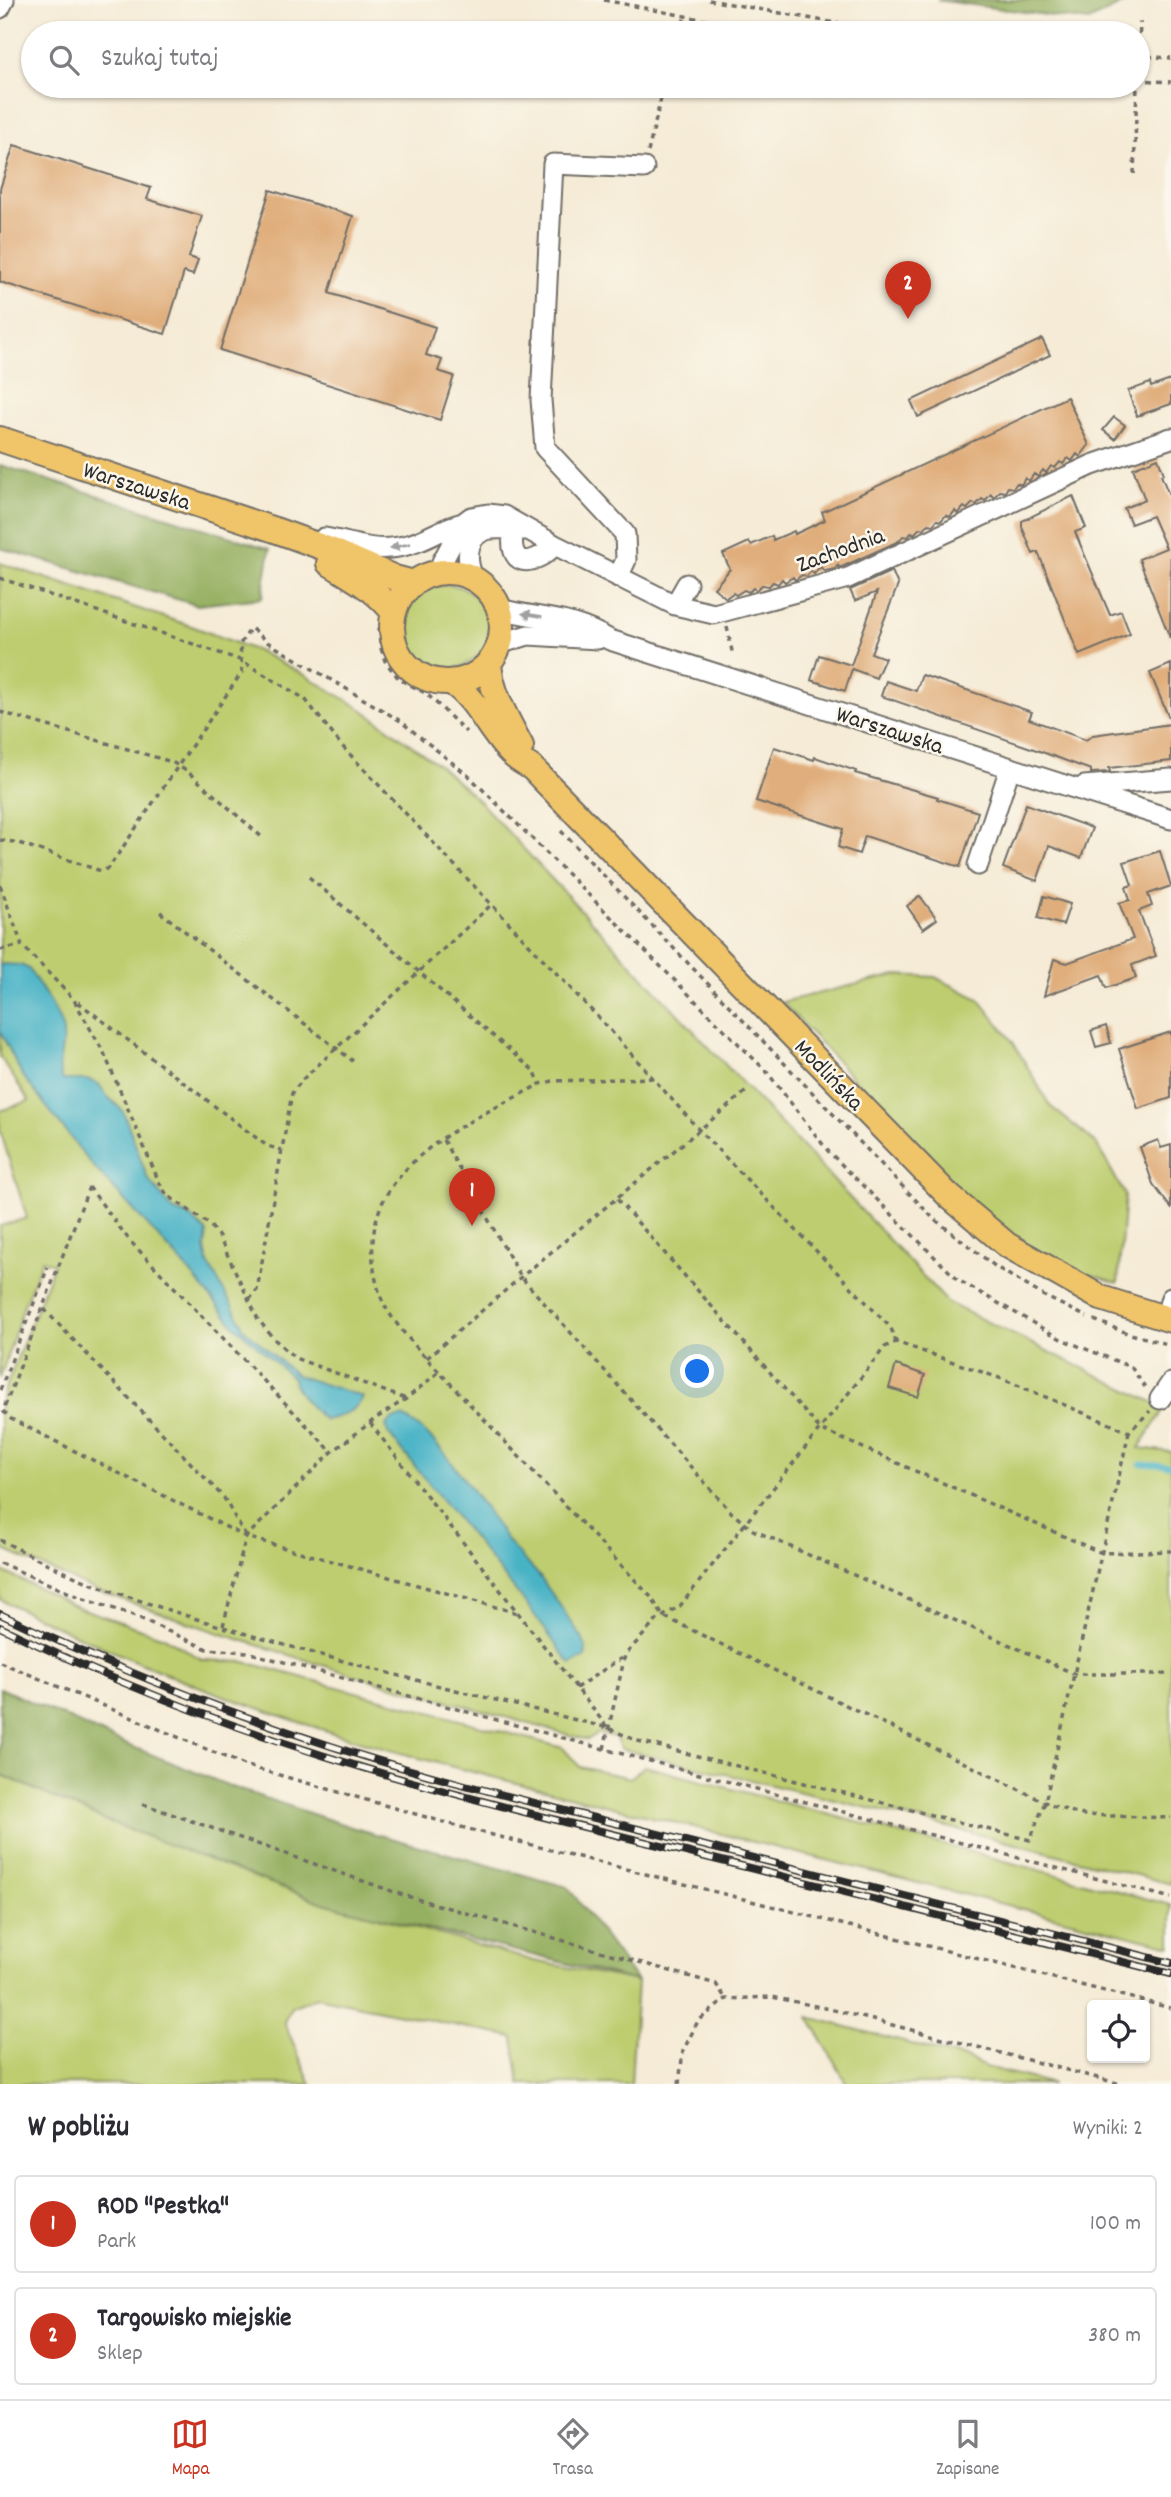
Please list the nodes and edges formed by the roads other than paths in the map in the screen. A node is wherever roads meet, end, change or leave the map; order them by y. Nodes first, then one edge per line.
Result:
1 (4, 0) edge
2 (0, 9) edge
3 (644, 168) road end
4 (1171, 438) edge
5 (0, 439) edge
6 (463, 523) junction
7 (519, 529) junction
8 (275, 530) junction
9 (555, 545) junction
10 (441, 572) junction
11 (618, 577) junction
12 (474, 579) junction
13 (414, 583) junction
14 (687, 584) dead end
15 (675, 605) junction
16 (499, 609) junction
17 (386, 618) junction
18 (610, 640) junction
19 (494, 654) junction
20 (451, 682) junction
21 (532, 768) junction
22 (1010, 768) junction
23 (1171, 781) edge
24 (1069, 787) junction
25 (1147, 812) junction
26 (1171, 819) edge
27 (978, 865) dead end
28 (1169, 1312) edge

1 - 2 street
3 - 11 street
4 - 15 street, Zachodnia
5 - 8 main road, Warszawska
6 - 7 street, Zachodnia
6 -> 8 street, Zachodnia
6 - 10 street
7 - 9 street, Zachodnia
7 - 9 street
7 - 12 street
8 - 13 main road, Warszawska
8 - 17 main road, Warszawska
9 - 11 street, Zachodnia
10 - 12 main road
10 - 13 main road
11 - 15 street, Zachodnia
12 - 16 main road
13 - 17 main road
14 - 15 street
18 -> 16 street, Warszawska
16 - 19 main road
17 - 20 main road
18 - 19 street, Warszawska
18 - 22 street, Warszawska
19 - 20 main road
19 - 21 main road, Modlińska
20 - 21 main road, Modlińska
21 - 28 main road, Modlińska
22 - 24 street, Warszawska
22 - 27 street
23 - 24 street
23 - 25 street
24 - 25 street, Warszawska
25 - 26 street, Warszawska

